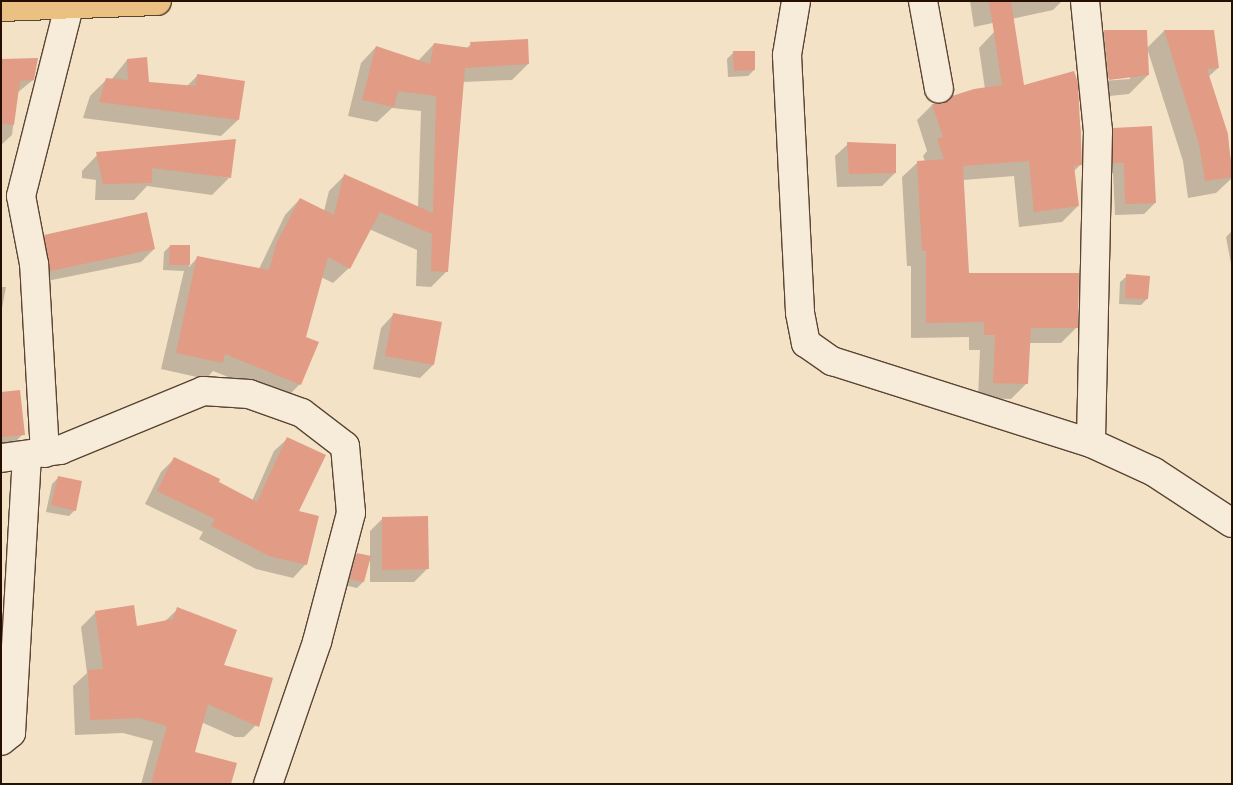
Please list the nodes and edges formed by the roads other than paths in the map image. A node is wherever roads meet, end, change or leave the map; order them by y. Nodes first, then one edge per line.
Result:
1 (796, 1) edge
2 (923, 1) edge
3 (1084, 1) edge
4 (145, 2) edge
5 (69, 6) junction
6 (1, 7) edge
7 (939, 89) dead end
8 (1091, 443) junction
9 (24, 456) edge
10 (1232, 523) edge
11 (1, 741) edge
12 (268, 784) edge

1 - 8 street
2 - 7 street
3 - 8 street
4 - 5 main road
5 - 6 main road
5 - 9 street
8 - 10 street
9 - 11 street
9 - 12 street

